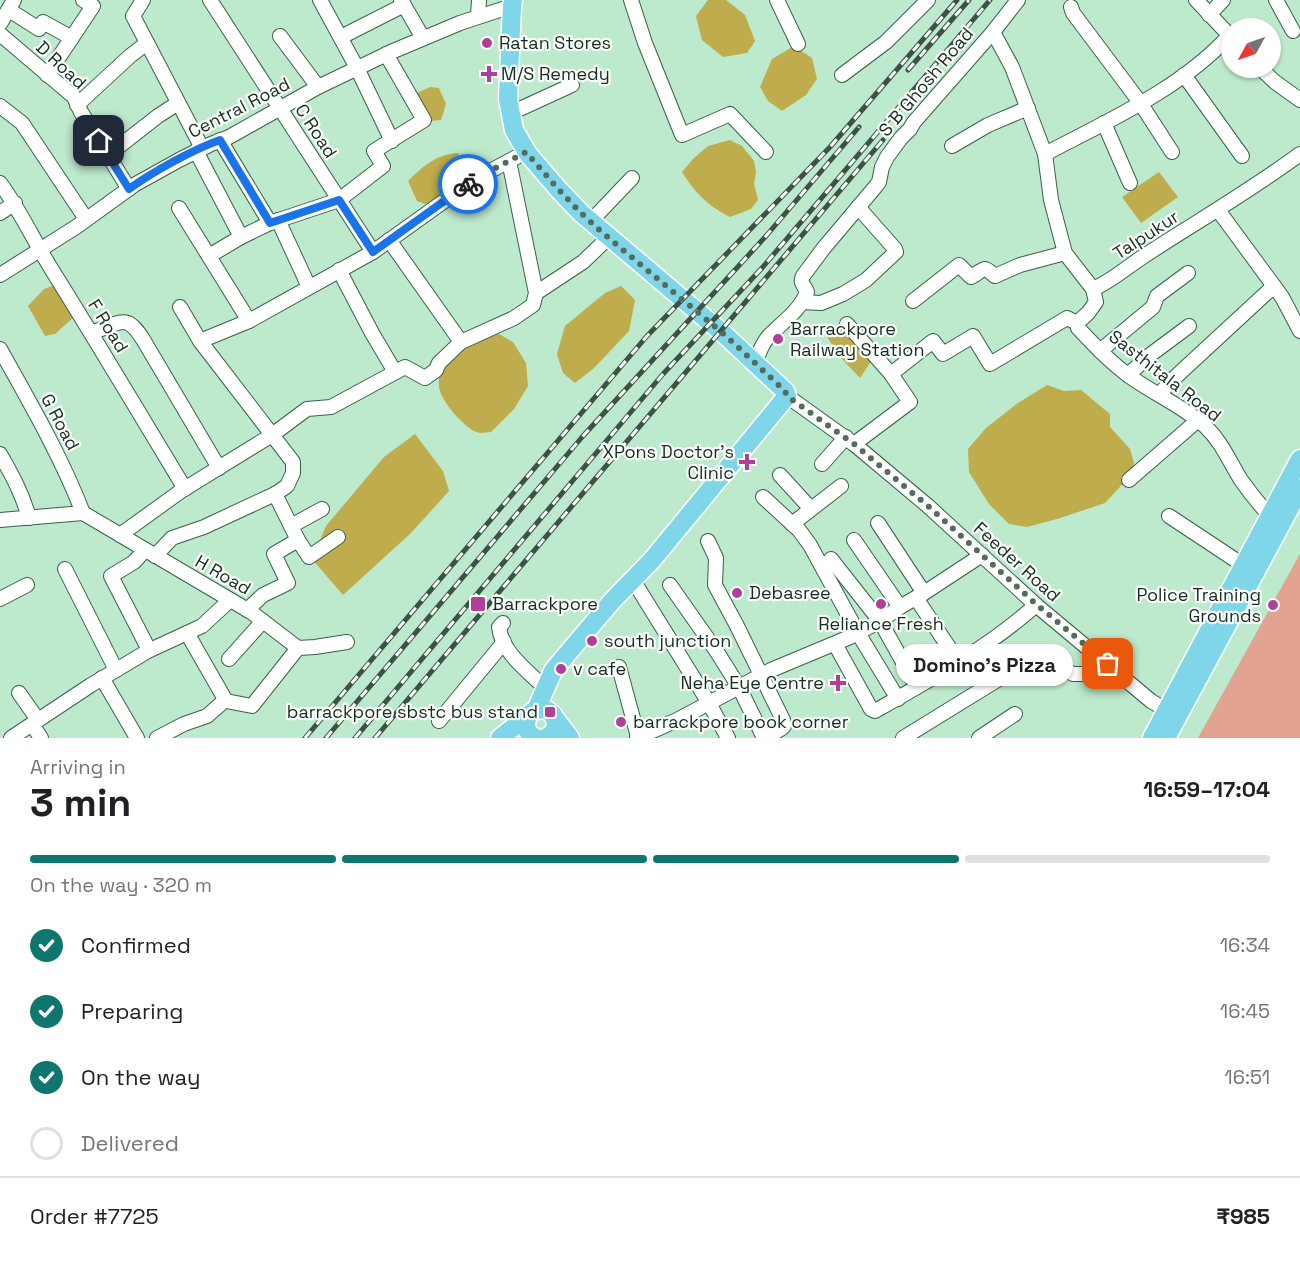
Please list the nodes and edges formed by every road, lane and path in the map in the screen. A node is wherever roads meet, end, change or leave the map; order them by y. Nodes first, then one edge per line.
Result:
1 (83, 0) edge
2 (142, 0) edge
3 (210, 0) edge
4 (320, 0) edge
5 (479, 0) edge
6 (632, 0) edge
7 (777, 0) edge
8 (928, 0) edge
9 (1018, 0) edge
10 (1196, 0) edge
11 (1223, 0) edge
12 (1276, 0) edge
13 (402, 2) edge
14 (512, 3) edge
15 (11, 5) edge
16 (1071, 7) dead end
17 (1209, 15) junction
18 (478, 16) junction
19 (0, 24) edge
20 (1221, 28) edge
21 (1293, 31) dead end
22 (993, 32) junction
23 (0, 34) edge
24 (280, 36) dead end
25 (341, 37) junction
26 (72, 38) junction
27 (423, 38) junction
28 (147, 43) junction
29 (798, 44) dead end
30 (1221, 45) edge
31 (386, 54) junction
32 (357, 68) junction
33 (47, 75) junction
34 (842, 75) dead end
35 (1184, 75) junction
36 (1271, 78) edge
37 (572, 85) dead end
38 (318, 87) junction
39 (1300, 100) edge
40 (178, 103) junction
41 (1140, 104) junction
42 (77, 105) junction
43 (0, 106) edge
44 (1028, 108) junction
45 (280, 109) junction
46 (511, 114) junction
47 (1104, 123) junction
48 (220, 140) junction
49 (392, 141) junction
50 (952, 146) dead end
51 (199, 150) junction
52 (526, 152) junction
53 (766, 152) dead end
54 (1172, 152) dead end
55 (1045, 154) junction
56 (1300, 154) edge
57 (108, 155) junction
58 (1242, 156) dead end
59 (509, 161) junction
60 (632, 178) dead end
61 (0, 183) edge
62 (1130, 183) dead end
63 (129, 189) junction
64 (339, 200) junction
65 (15, 203) junction
66 (858, 207) junction
67 (178, 208) dead end
68 (1218, 210) junction
69 (0, 213) edge
70 (86, 219) junction
71 (274, 221) junction
72 (591, 221) junction
73 (242, 237) junction
74 (609, 237) junction
75 (389, 240) junction
76 (40, 250) junction
77 (373, 252) junction
78 (1065, 254) junction
79 (209, 256) junction
80 (339, 270) junction
81 (1188, 273) dead end
82 (0, 275) edge
83 (1274, 286) junction
84 (309, 287) junction
85 (1093, 289) junction
86 (536, 293) junction
87 (913, 301) dead end
88 (802, 302) junction
89 (180, 307) dead end
90 (249, 321) junction
91 (1077, 323) junction
92 (847, 324) dead end
93 (1189, 326) dead end
94 (1300, 331) edge
95 (92, 333) junction
96 (200, 341) junction
97 (461, 342) junction
98 (0, 349) edge
99 (1100, 351) junction
100 (754, 363) junction
101 (395, 372) junction
102 (891, 374) junction
103 (1128, 375) junction
104 (1160, 394) junction
105 (787, 396) junction
106 (1198, 420) junction
107 (272, 435) junction
108 (850, 441) junction
109 (0, 454) edge
110 (1300, 459) edge
111 (822, 464) dead end
112 (219, 468) junction
113 (780, 475) dead end
114 (1129, 480) dead end
115 (841, 486) dead end
116 (185, 489) junction
117 (1300, 489) edge
118 (275, 494) junction
119 (763, 497) dead end
120 (812, 508) junction
121 (322, 510) dead end
122 (83, 513) junction
123 (1169, 516) dead end
124 (1270, 516) junction
125 (29, 518) junction
126 (0, 520) edge
127 (878, 523) dead end
128 (792, 524) junction
129 (291, 526) junction
130 (120, 536) junction
131 (338, 537) dead end
132 (298, 540) junction
133 (854, 540) dead end
134 (708, 541) dead end
135 (150, 553) junction
136 (982, 555) junction
137 (831, 559) dead end
138 (1243, 565) junction
139 (65, 569) dead end
140 (633, 580) junction
141 (27, 585) dead end
142 (670, 585) dead end
143 (920, 596) junction
144 (0, 599) edge
145 (230, 600) junction
146 (1036, 604) junction
147 (900, 607) junction
148 (247, 610) junction
149 (263, 621) junction
150 (880, 621) junction
151 (503, 623) dead end
152 (187, 633) junction
153 (858, 633) junction
154 (347, 642) dead end
155 (504, 642) junction
156 (835, 644) junction
157 (298, 648) junction
158 (149, 650) junction
159 (230, 659) dead end
160 (958, 661) junction
161 (1108, 664) junction
162 (620, 667) dead end
163 (116, 670) junction
164 (762, 676) junction
165 (102, 678) junction
166 (739, 687) junction
167 (917, 687) junction
168 (545, 688) junction
169 (19, 693) dead end
170 (898, 699) junction
171 (226, 701) junction
172 (709, 703) junction
173 (1166, 710) junction
174 (533, 712) junction
175 (1016, 714) dead end
176 (554, 717) junction
177 (439, 721) dead end
178 (35, 722) junction
179 (659, 733) edge
180 (136, 737) edge
181 (638, 737) edge
182 (11, 738) edge
183 (41, 738) edge
184 (157, 738) edge
185 (500, 738) edge
186 (542, 738) edge
187 (570, 738) edge
188 (728, 738) edge
189 (765, 738) edge
190 (903, 738) edge
191 (979, 738) edge
192 (1152, 738) edge
193 (1166, 738) edge

1 - 26 street
2 - 28 street
3 - 45 street, C Road
4 - 25 street
5 - 18 street
6 - 53 street
7 - 29 street
8 - 34 street
9 - 22 street, S B Ghosh Road
10 - 17 street
11 - 17 street
12 - 21 street
13 - 25 street
13 - 27 street
14 - 18 street, Central Road
14 - 46 main road
15 - 19 street
15 - 26 street
16 - 41 street
17 - 20 street
18 - 27 street, Central Road
22 - 44 street
22 - 66 street, S B Ghosh Road
23 - 33 street, D Road
24 - 38 street
25 - 32 street
26 - 33 street
27 - 31 street, Central Road
28 - 40 street
28 - 42 street
30 - 35 street
31 - 32 street, Central Road
31 - 49 street
32 - 38 street, Central Road
32 - 49 street
33 - 42 street, D Road
35 - 41 street
35 - 58 street
36 - 39 street
37 - 46 street
38 - 45 street, Central Road
40 - 51 street
40 - 57 street
41 - 47 street
41 - 54 street
42 - 57 street, D Road
43 - 70 street
44 - 50 street
44 - 55 street
45 - 48 street, Central Road
45 - 64 street, C Road
46 - 52 main road
47 - 55 street
47 - 62 street
48 - 51 street, Central Road
48 - 71 street
49 - 64 street
51 - 63 street, Central Road
51 - 73 street
52 - 59 street
52 - 72 main road
55 - 78 street
56 - 68 street, Talpukur
57 - 63 street, D Road
59 - 75 street
59 - 86 street
60 - 72 street
61 - 65 street, F Road
63 - 70 street, Central Road
64 - 71 street
64 - 77 street, C Road
65 - 69 street
65 - 76 street, F Road
66 - 88 street, S B Ghosh Road
66 - 88 street
67 - 79 street
68 - 83 street
68 - 85 street, Talpukur
70 - 76 street, Central Road
71 - 73 street
71 - 84 street
72 - 74 main road
73 - 79 street
74 - 86 street
74 - 100 main road
75 - 77 street
75 - 97 street
76 - 82 street, Central Road
76 - 95 street, F Road
77 - 80 street
78 - 85 street
78 - 87 street
79 - 90 street
80 - 84 street
80 - 101 street
81 - 99 street
83 - 94 street
83 - 104 street
84 - 90 street
85 - 91 street
86 - 97 street
88 - 100 street
89 - 96 street
90 - 96 street
91 - 99 street, Sasthitala Road
91 - 102 street
92 - 102 street
93 - 103 street
95 - 112 street
95 - 116 street, F Road
96 - 107 street
97 - 101 street
98 - 122 street, G Road
99 - 103 street, Sasthitala Road
100 - 105 main road
101 - 107 street
102 - 108 street
103 - 104 street, Sasthitala Road
104 - 106 street, Sasthitala Road
105 - 108 street, Feeder Road
105 - 140 main road
106 - 114 street
106 - 124 street, Sasthitala Road
107 - 112 street
107 - 118 street
108 - 111 street
108 - 136 street, Feeder Road
109 - 125 street
110 - 124 main road
112 - 116 street
113 - 120 street
115 - 120 street
116 - 130 street
117 - 193 main road
118 - 129 street
118 - 135 street
119 - 128 street
120 - 128 street
121 - 129 street
122 - 125 street
122 - 130 street, H Road
123 - 138 street
124 - 138 main road
125 - 126 street
127 - 143 street
128 - 153 street
129 - 132 street
130 - 135 street, H Road
131 - 132 street
132 - 148 street
133 - 147 street
134 - 164 street
135 - 145 street, H Road
135 - 158 street
136 - 143 street
136 - 146 street, Feeder Road
137 - 150 street
138 - 173 main road
139 - 163 street
140 - 168 main road
140 - 172 street
141 - 144 street
142 - 166 street
143 - 147 street
143 - 160 street
145 - 148 street, H Road
145 - 152 street
146 - 160 street
146 - 161 street, Feeder Road
147 - 150 street
148 - 149 street, H Road
149 - 157 street, H Road
149 - 159 street
150 - 153 street
150 - 167 street
151 - 155 street
152 - 158 street
152 - 171 street
153 - 156 street
153 - 170 street
154 - 157 street
155 - 168 street
155 - 177 street
156 - 164 street
156 - 170 street
157 - 171 street
158 - 163 street
160 - 167 street
161 - 173 street, Feeder Road
161 - 190 street
162 - 181 street
163 - 165 street
164 - 166 street
164 - 189 street
165 - 178 street
165 - 180 street
166 - 172 street
166 - 189 street
167 - 170 street
168 - 174 main road
169 - 178 street
171 - 184 street
172 - 179 street
172 - 188 street
173 - 192 main road
174 - 176 main road
174 - 185 main road
174 - 186 main road
175 - 191 street
176 - 186 main road
176 - 187 main road
178 - 182 street
178 - 183 street
179 - 181 street

